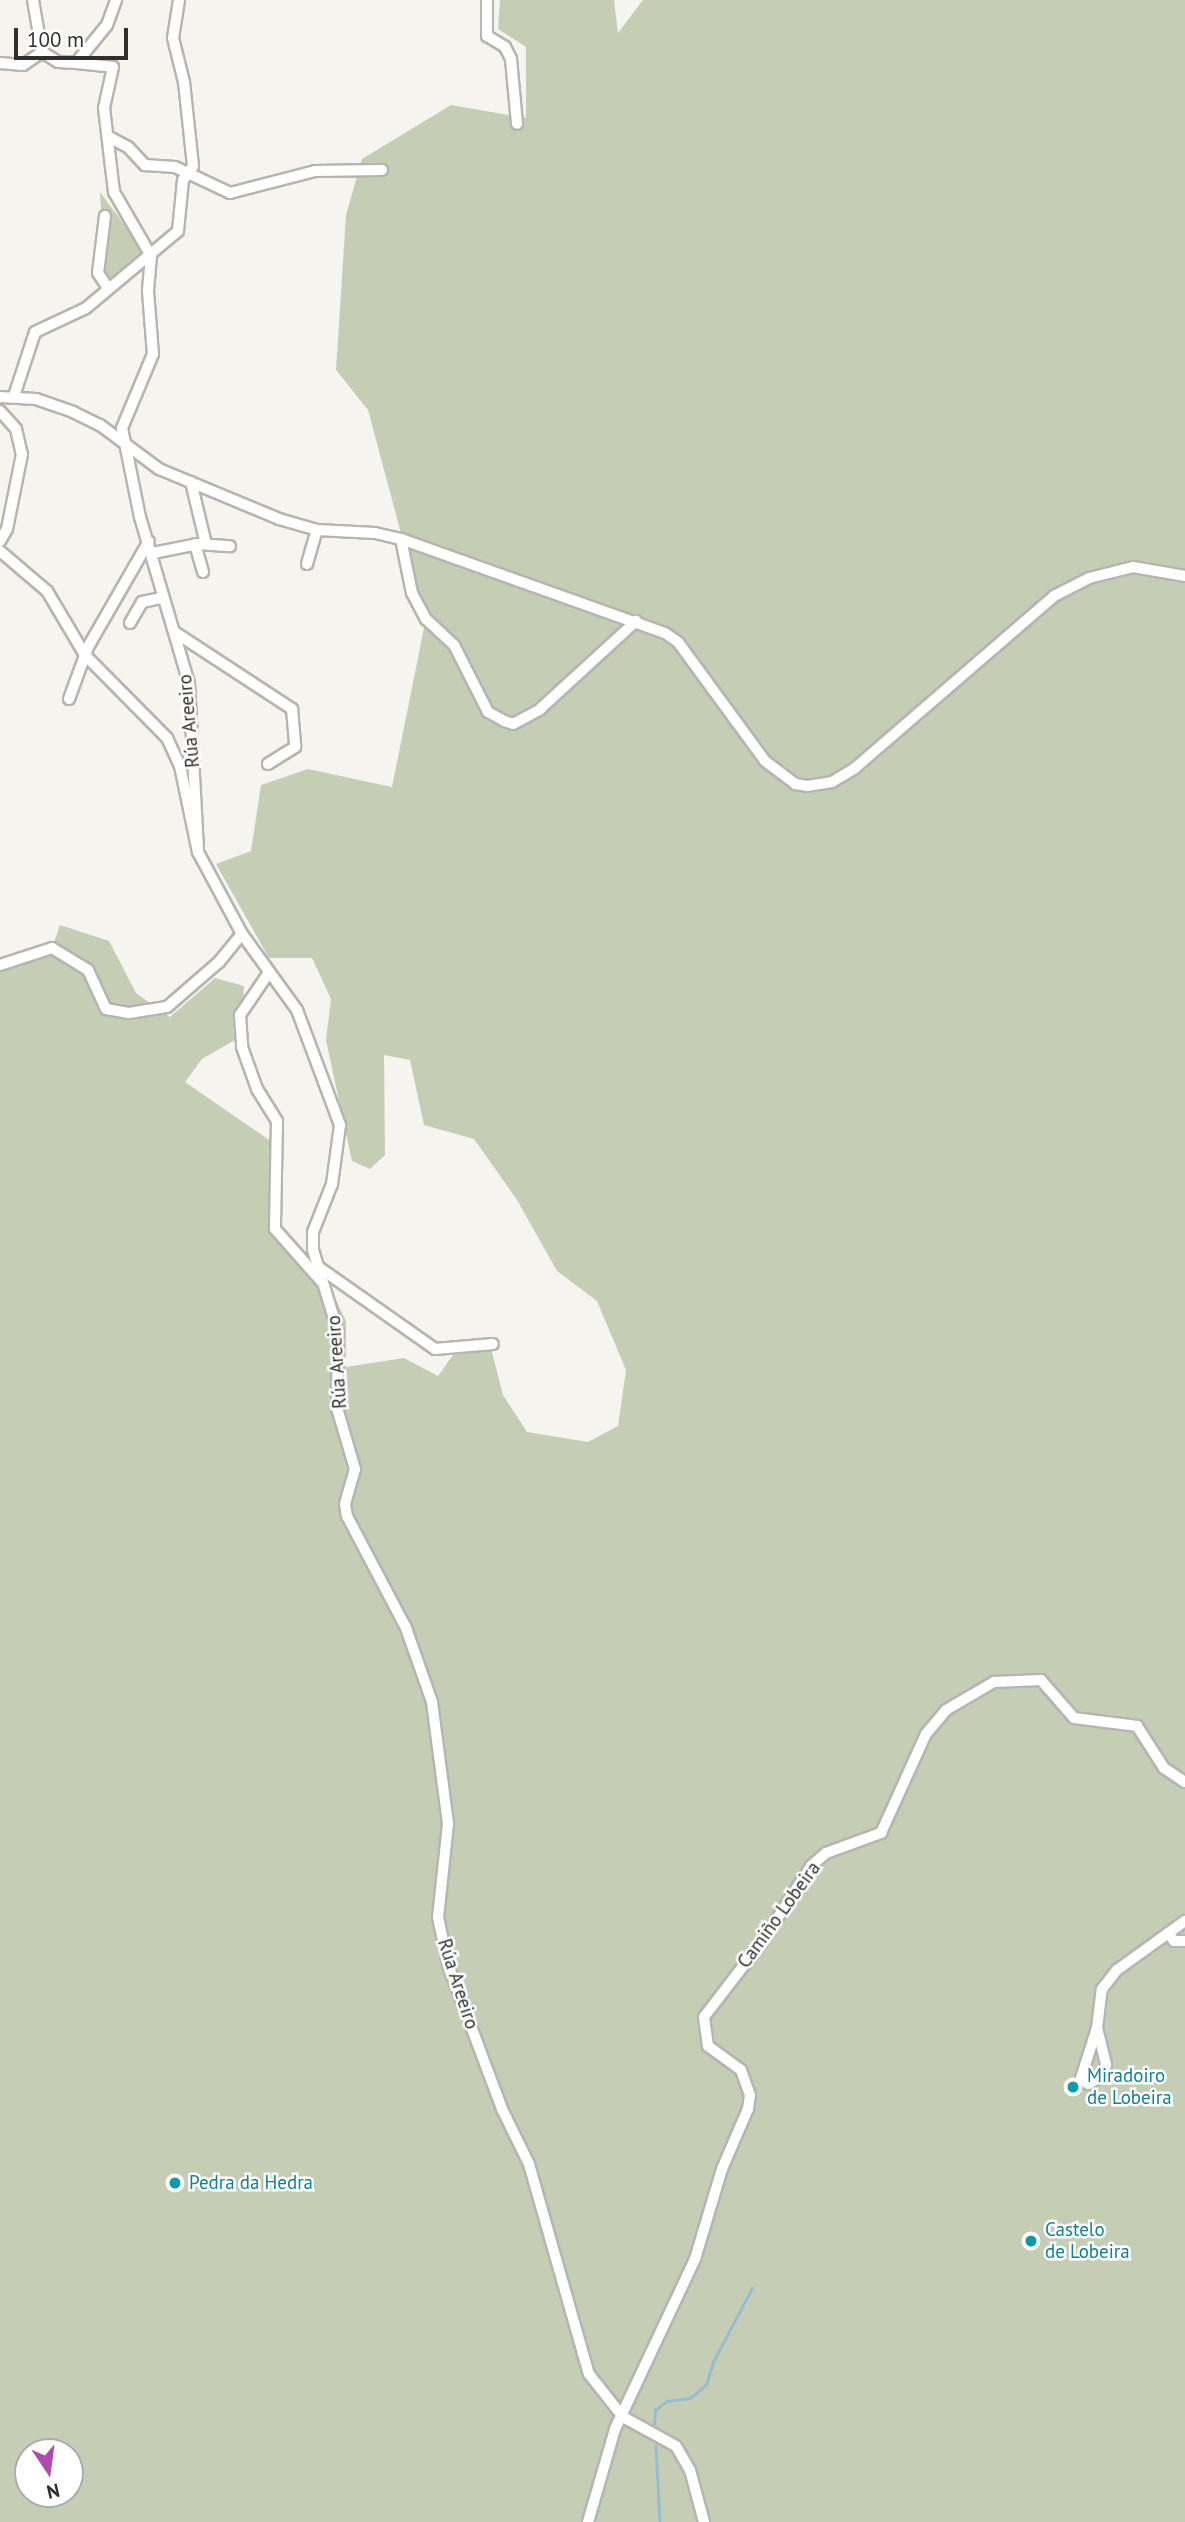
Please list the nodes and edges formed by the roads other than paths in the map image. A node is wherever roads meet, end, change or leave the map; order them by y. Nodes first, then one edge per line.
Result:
1 (33, 0) edge
2 (116, 0) edge
3 (179, 0) edge
4 (487, 0) edge
5 (42, 52) junction
6 (0, 62) edge
7 (76, 63) junction
8 (517, 124) dead end
9 (109, 137) junction
10 (382, 170) dead end
11 (188, 175) junction
12 (105, 216) dead end
13 (151, 256) junction
14 (108, 288) junction
15 (14, 396) junction
16 (0, 397) edge
17 (0, 411) edge
18 (128, 446) junction
19 (191, 482) junction
20 (317, 530) junction
21 (401, 539) junction
22 (0, 541) edge
23 (149, 541) junction
24 (201, 544) junction
25 (230, 546) dead end
26 (0, 551) edge
27 (153, 553) junction
28 (307, 564) dead end
29 (203, 572) dead end
30 (1185, 576) edge
31 (161, 598) junction
32 (636, 621) junction
33 (130, 623) dead end
34 (176, 633) junction
35 (85, 655) junction
36 (69, 699) dead end
37 (268, 764) dead end
38 (198, 852) junction
39 (243, 934) junction
40 (0, 965) edge
41 (268, 974) junction
42 (316, 1265) junction
43 (322, 1281) junction
44 (493, 1344) dead end
45 (1185, 1782) edge
46 (1185, 1921) edge
47 (1168, 1933) junction
48 (1185, 1941) edge
49 (1097, 2028) dead end
50 (623, 2417) junction
51 (588, 2522) edge
52 (704, 2522) edge

1 - 5 street
2 - 7 street
3 - 11 street
4 - 8 street
5 - 6 street
5 - 7 street
7 - 9 street
9 - 11 street
9 - 13 street
10 - 11 street
11 - 13 street
12 - 14 street
13 - 14 street
13 - 18 street, Rúa Areeiro
14 - 15 street
15 - 16 street
15 - 18 street
17 - 22 street
18 - 19 street
18 - 23 street, Rúa Areeiro
19 - 20 street
19 - 24 street
20 - 21 street
20 - 28 street
21 - 32 street
21 - 32 street
23 - 27 street, Rúa Areeiro
23 - 35 street
24 - 25 street
24 - 27 street
24 - 29 street
26 - 35 street, Rúa Areeiro
27 - 31 street, Rúa Areeiro
30 - 32 street
31 - 33 street
31 - 34 street, Rúa Areeiro
34 - 37 street, Rúa Areeiro
34 - 38 street, Rúa Areeiro
35 - 36 street
35 - 38 street, Rúa Areeiro
38 - 39 street, Rúa Areeiro
39 - 40 street
39 - 41 street, Rúa Areeiro
41 - 42 street, Rúa Areeiro
41 - 43 street, Rúa Areeiro
42 - 43 street, Rúa Areeiro
42 - 44 street, Rúa Areeiro
43 - 50 street, Rúa Areeiro
45 - 50 street, Camiño Lobeira
46 - 47 street
47 - 48 street
47 - 49 street
50 - 51 street
50 - 52 street, Rúa Areeiro

